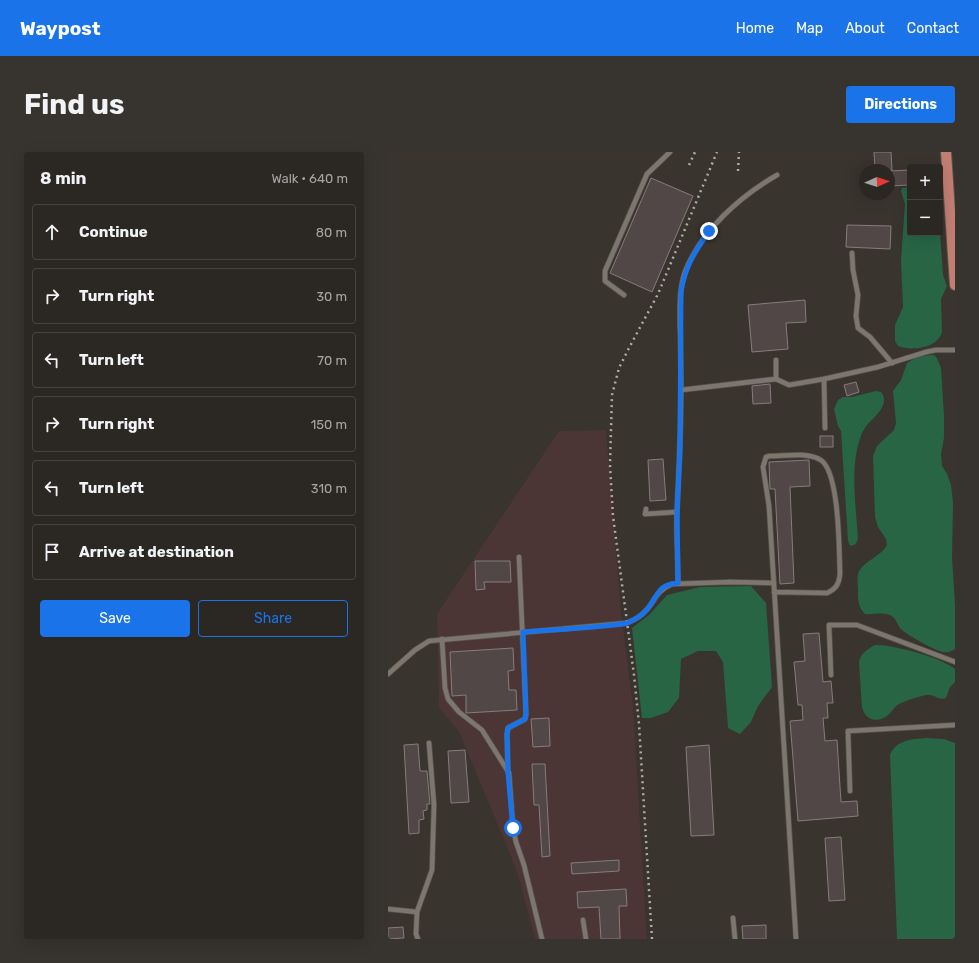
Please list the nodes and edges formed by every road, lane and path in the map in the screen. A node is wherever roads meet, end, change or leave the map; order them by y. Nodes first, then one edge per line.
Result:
1 (670, 152) edge
2 (946, 152) edge
3 (777, 175) dead end
4 (852, 253) dead end
5 (955, 285) edge
6 (624, 295) dead end
7 (955, 350) edge
8 (776, 360) dead end
9 (892, 363) junction
10 (776, 379) junction
11 (824, 379) junction
12 (681, 390) junction
13 (825, 428) dead end
14 (646, 509) dead end
15 (677, 512) junction
16 (519, 557) dead end
17 (678, 583) junction
18 (774, 583) junction
19 (774, 592) junction
20 (523, 632) junction
21 (442, 639) junction
22 (955, 662) edge
23 (388, 674) edge
24 (831, 675) dead end
25 (955, 725) edge
26 (429, 743) dead end
27 (508, 773) junction
28 (850, 791) dead end
29 (388, 909) edge
30 (417, 912) junction
31 (733, 918) dead end
32 (583, 920) dead end
33 (418, 939) edge
34 (542, 939) edge
35 (586, 939) edge
36 (735, 939) edge
37 (796, 939) edge

1 - 6 lane
2 - 5 main road
3 - 12 lane
4 - 9 lane
7 - 9 lane
8 - 10 lane
9 - 11 lane
10 - 11 lane
10 - 12 lane
11 - 13 lane
12 - 15 lane
14 - 15 lane
15 - 17 lane
16 - 20 lane
17 - 18 lane
17 - 20 lane
18 - 19 lane
18 - 19 lane
19 - 37 lane
20 - 21 lane
20 - 27 lane
21 - 23 lane
21 - 27 lane
22 - 24 lane
25 - 28 lane
26 - 30 lane
27 - 34 lane
29 - 30 lane
30 - 33 lane
31 - 36 lane
32 - 35 lane

